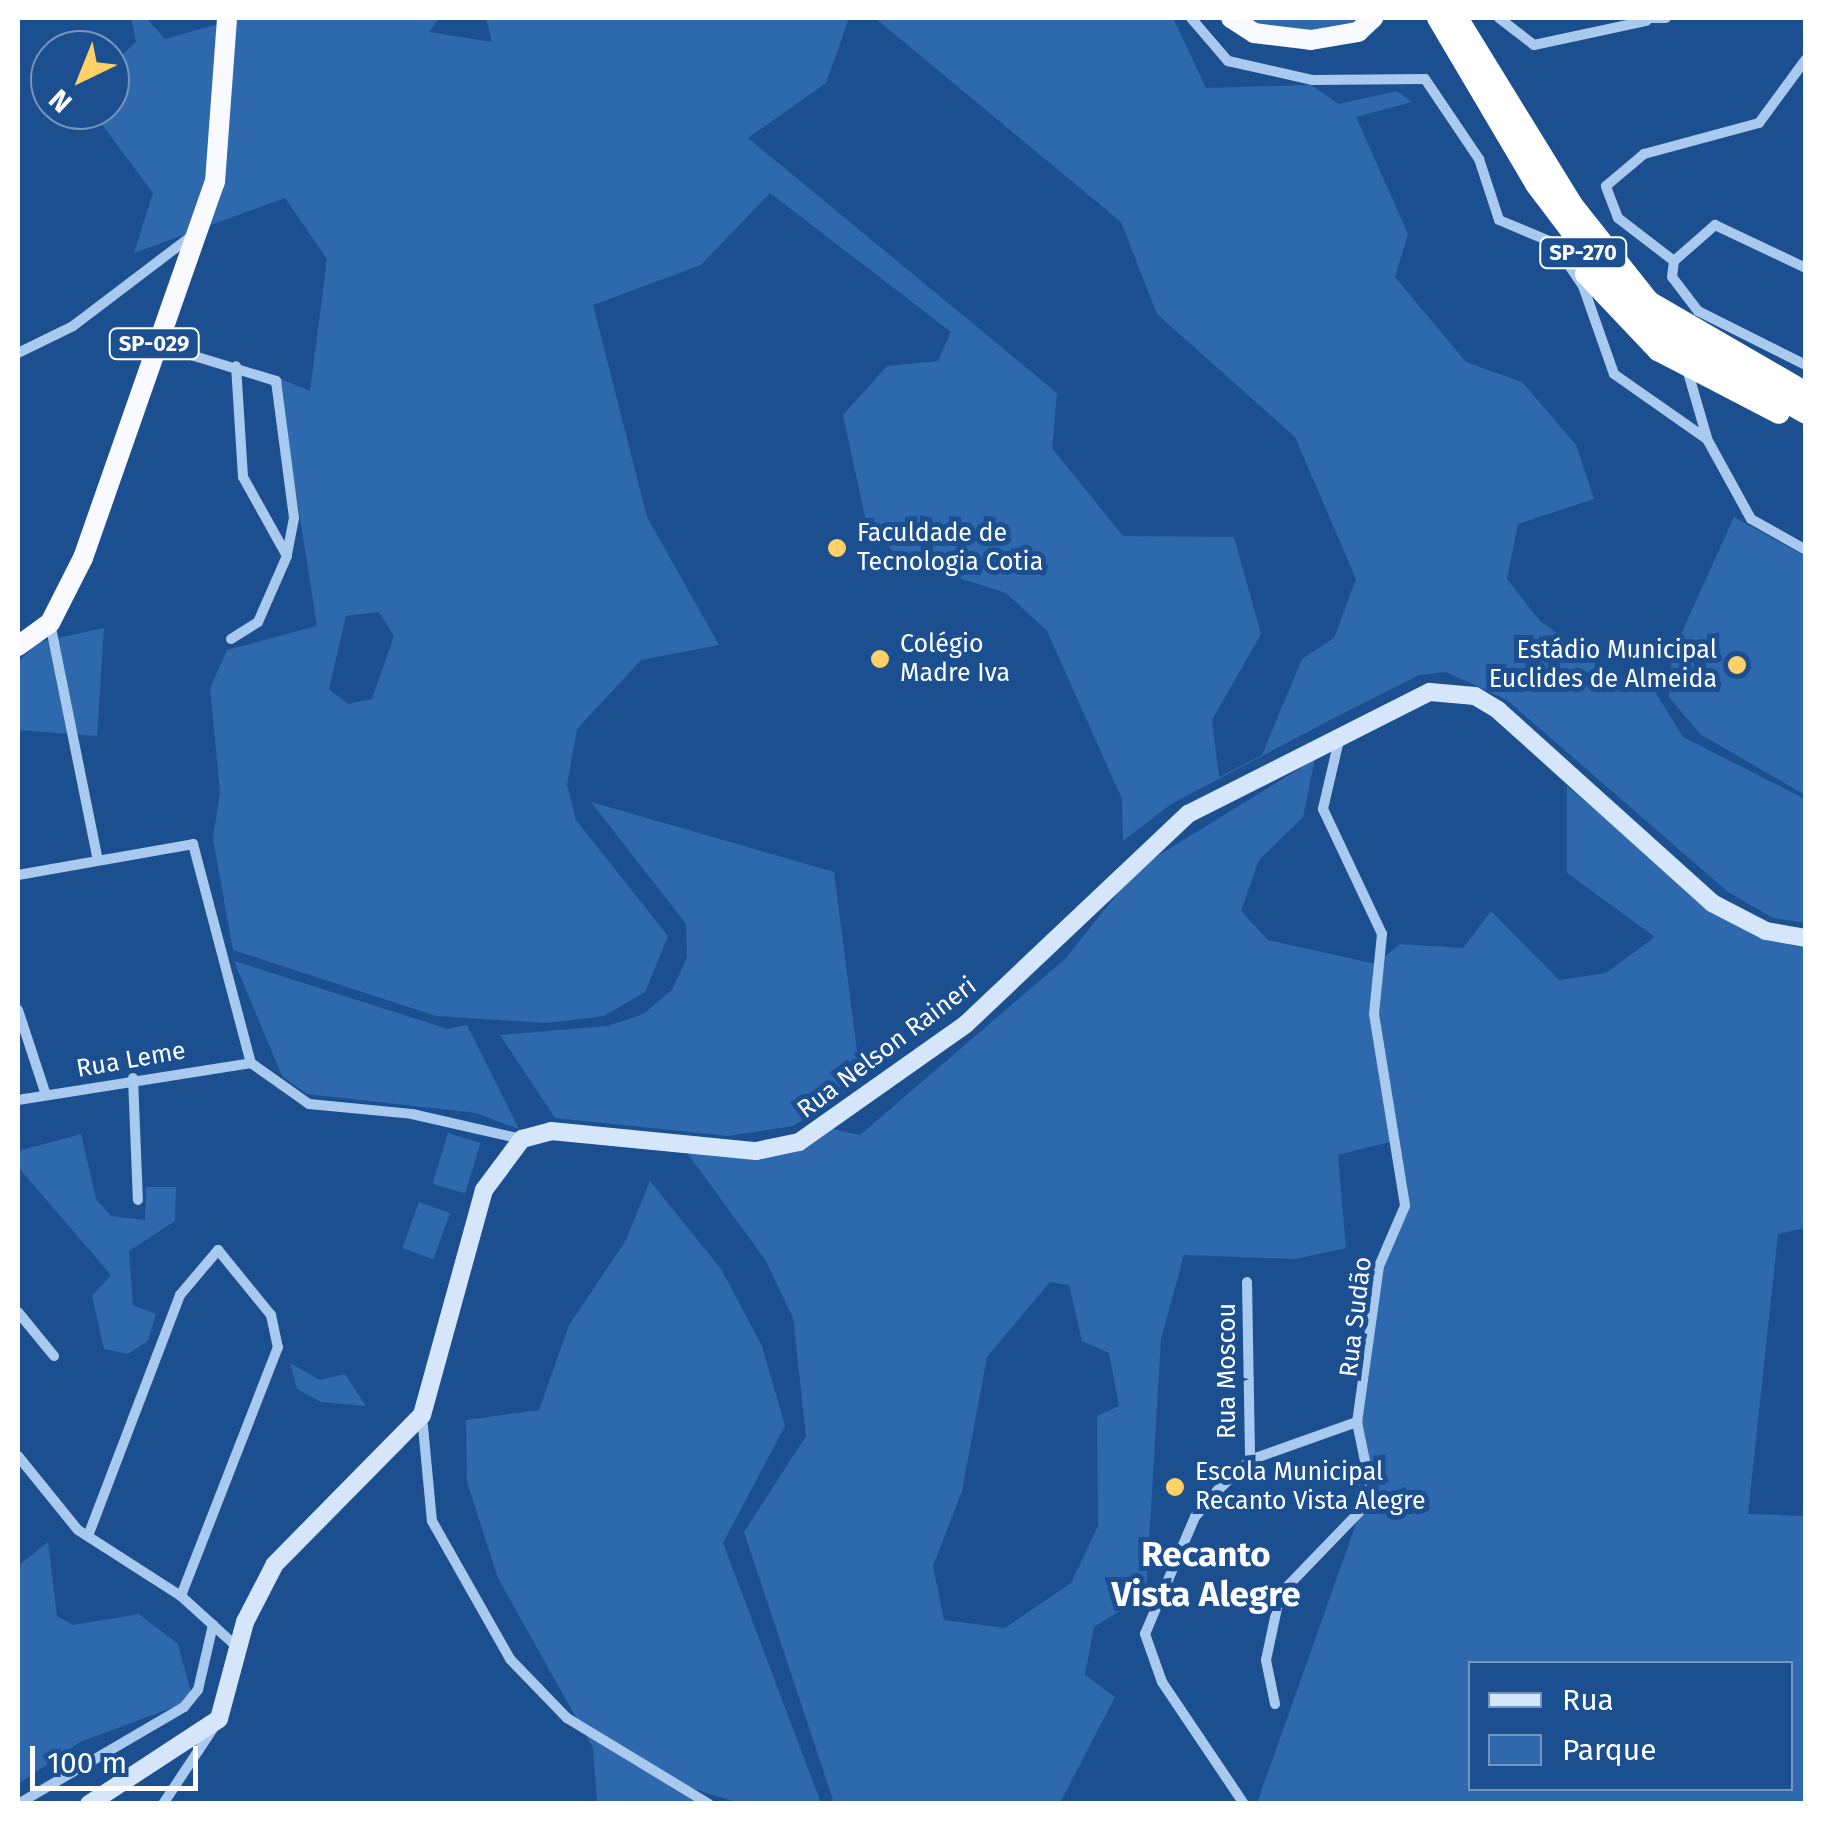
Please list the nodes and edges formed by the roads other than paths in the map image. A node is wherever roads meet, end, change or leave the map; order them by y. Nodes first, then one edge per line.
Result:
1 (227, 18) edge
2 (1191, 18) edge
3 (1231, 18) edge
4 (1374, 18) edge
5 (1426, 18) edge
6 (1438, 18) edge
7 (1457, 18) edge
8 (1499, 18) edge
9 (1666, 18) edge
10 (1646, 19) edge
11 (1806, 60) edge
12 (1495, 118) junction
13 (1536, 184) junction
14 (198, 231) junction
15 (1674, 261) junction
16 (1806, 268) edge
17 (154, 344) junction
18 (18, 353) edge
19 (1806, 365) edge
20 (236, 366) junction
21 (1687, 370) junction
22 (1806, 393) edge
23 (1806, 413) edge
24 (1806, 422) edge
25 (1707, 439) junction
26 (1806, 550) edge
27 (287, 556) junction
28 (50, 622) junction
29 (231, 639) dead end
30 (18, 646) edge
31 (1348, 726) junction
32 (97, 857) junction
33 (18, 875) edge
34 (1806, 938) edge
35 (18, 1010) edge
36 (251, 1063) junction
37 (133, 1078) junction
38 (46, 1095) junction
39 (18, 1100) edge
40 (522, 1139) junction
41 (138, 1200) dead end
42 (1247, 1282) dead end
43 (18, 1312) edge
44 (54, 1356) dead end
45 (422, 1415) junction
46 (1357, 1422) junction
47 (18, 1456) edge
48 (1250, 1460) junction
49 (18, 1478) edge
50 (36, 1479) junction
51 (88, 1536) junction
52 (181, 1596) junction
53 (212, 1626) junction
54 (237, 1647) junction
55 (1275, 1704) dead end
56 (218, 1719) junction
57 (18, 1804) edge
58 (88, 1804) edge
59 (163, 1804) edge
60 (710, 1804) edge
61 (1244, 1804) edge

1 - 14 highway, SP-029
2 - 25 street
3 - 4 highway
5 - 12 highway
6 - 12 highway, SP-270
7 - 22 highway, SP-270
8 - 10 street
9 - 10 street
11 - 15 street
12 - 13 highway, SP-270
13 - 21 highway
13 - 23 highway, SP-270
14 - 17 highway, SP-029
14 - 18 street
15 - 16 street
15 - 19 street
17 - 20 street
17 - 28 highway, SP-029
20 - 27 street
20 - 27 street
21 - 24 highway
21 - 25 street
25 - 26 street
27 - 29 street
28 - 30 highway, SP-029
28 - 32 street
31 - 34 main road, Rua Nelson Raineri
31 - 40 main road, Rua Nelson Raineri
31 - 46 street, Rua Sudão
32 - 33 street
32 - 36 street
35 - 38 street
36 - 37 street, Rua Leme
36 - 40 street
37 - 38 street, Rua Leme
37 - 41 street
38 - 39 street, Rua Leme
40 - 45 main road
42 - 48 street, Rua Moscou
43 - 44 street
45 - 54 main road
45 - 60 street
46 - 48 street
46 - 55 street, Rua Sudão
47 - 50 street
48 - 61 street
49 - 50 street
50 - 51 street
51 - 52 street
51 - 52 street
52 - 53 street
53 - 54 street
53 - 57 street
54 - 56 main road
56 - 58 main road
56 - 59 street

